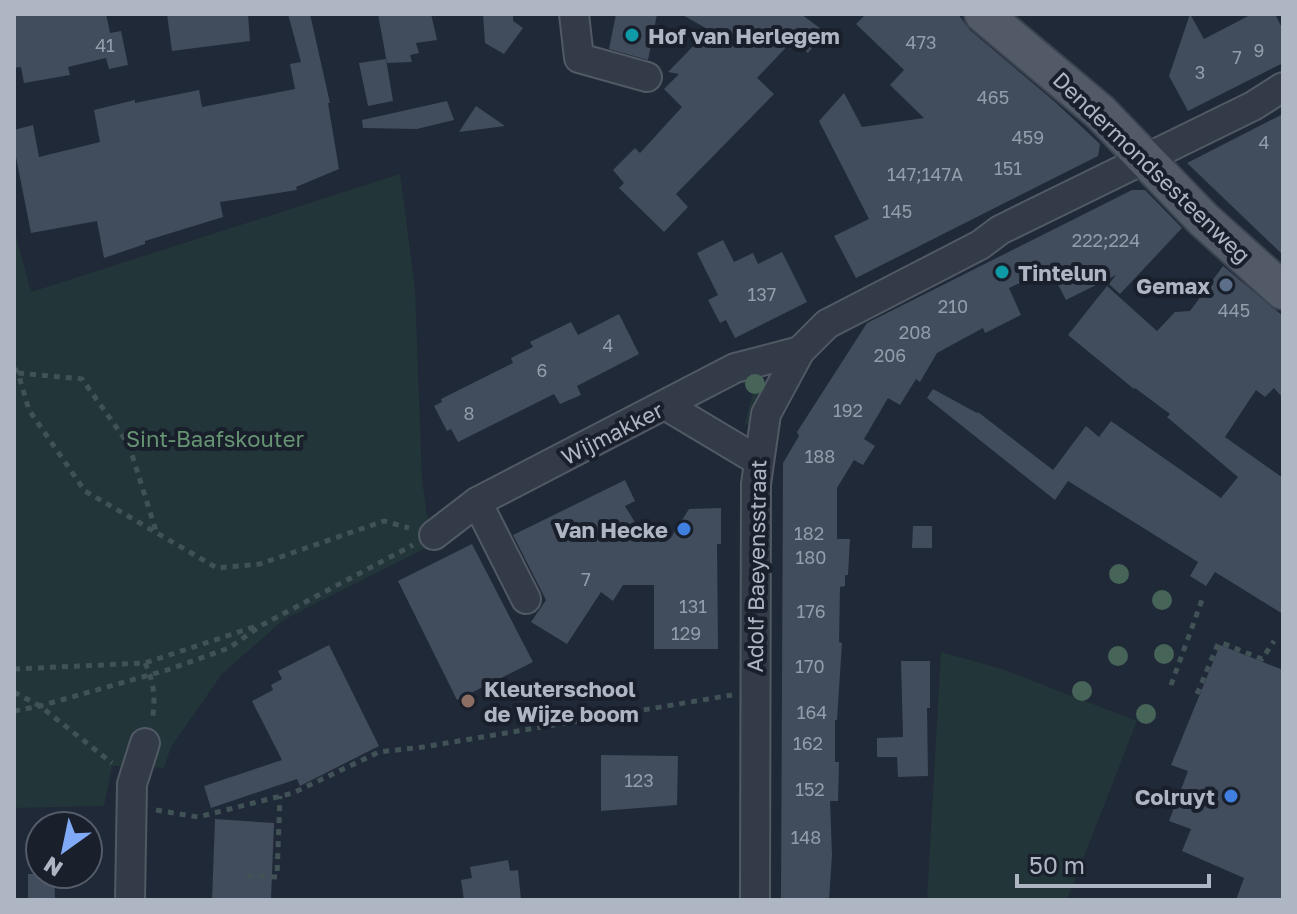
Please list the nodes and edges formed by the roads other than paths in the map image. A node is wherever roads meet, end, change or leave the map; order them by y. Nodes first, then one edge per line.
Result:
1 (574, 14) edge
2 (990, 16) edge
3 (647, 77) dead end
4 (1283, 87) edge
5 (1146, 157) junction
6 (1283, 291) edge
7 (800, 351) junction
8 (665, 405) junction
9 (757, 460) junction
10 (477, 502) junction
11 (434, 535) road end
12 (526, 599) dead end
13 (145, 743) road end
14 (130, 900) edge
15 (755, 900) edge

1 - 3 street
2 - 5 main road, Dendermondsesteenweg
4 - 5 street, Adolf Baeyensstraat
5 - 6 main road, Dendermondsesteenweg
5 - 7 street, Adolf Baeyensstraat
7 - 8 street, Wijmakker
7 - 9 street, Adolf Baeyensstraat
8 - 9 street
8 - 10 street, Wijmakker
9 - 15 street, Adolf Baeyensstraat
10 - 11 street, Wijmakker
10 - 12 street
13 - 14 street

